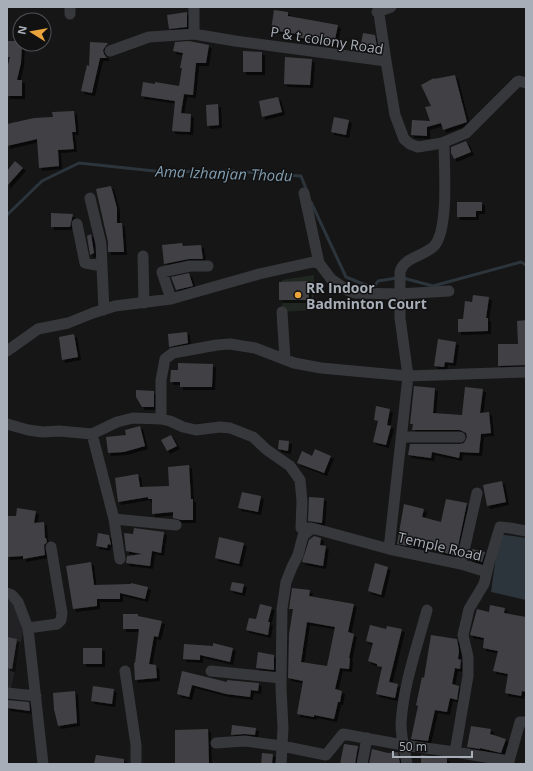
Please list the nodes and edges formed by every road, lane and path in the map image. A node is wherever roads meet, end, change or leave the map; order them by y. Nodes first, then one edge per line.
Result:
1 (194, 7) edge
2 (391, 7) edge
3 (378, 10) edge
4 (194, 34) junction
5 (110, 51) dead end
6 (386, 61) junction
7 (522, 82) edge
8 (444, 142) junction
9 (304, 193) dead end
10 (90, 198) dead end
11 (77, 224) dead end
12 (142, 256) dead end
13 (319, 263) junction
14 (102, 266) junction
15 (208, 266) dead end
16 (399, 290) junction
17 (449, 291) dead end
18 (171, 299) junction
19 (144, 303) junction
20 (104, 310) junction
21 (282, 312) dead end
22 (7, 351) edge
23 (285, 359) junction
24 (526, 372) edge
25 (408, 376) junction
26 (160, 419) junction
27 (7, 424) edge
28 (92, 434) junction
29 (460, 436) dead end
30 (401, 437) junction
31 (477, 493) dead end
32 (114, 519) junction
33 (176, 525) dead end
34 (312, 528) junction
35 (526, 531) edge
36 (51, 547) dead end
37 (389, 549) junction
38 (120, 559) dead end
39 (461, 564) junction
40 (487, 572) junction
41 (7, 593) edge
42 (427, 610) dead end
43 (28, 628) junction
44 (125, 671) dead end
45 (211, 671) dead end
46 (281, 678) junction
47 (7, 693) edge
48 (36, 696) junction
49 (526, 722) edge
50 (367, 738) junction
51 (216, 743) dead end
52 (403, 745) junction
53 (282, 746) junction
54 (455, 752) junction
55 (509, 763) edge
56 (43, 764) edge
57 (136, 764) edge
58 (280, 764) edge
59 (362, 764) edge
60 (408, 764) edge

1 - 4 street
2 - 3 street
3 - 6 street
4 - 5 street, P & t colony Road
4 - 6 street, P & t colony Road
6 - 8 street, P & t colony Road
7 - 8 street, P & t colony Road
8 - 16 street
9 - 13 street
10 - 14 street
11 - 14 street
12 - 19 street
13 - 16 street
13 - 18 street
14 - 20 street
15 - 18 street
16 - 17 street
16 - 25 street
18 - 19 street
19 - 20 street
20 - 22 street
21 - 23 street
23 - 25 street
23 - 26 street
24 - 25 street
25 - 30 street
26 - 28 street
26 - 34 street
27 - 28 street
28 - 32 street
29 - 30 street
30 - 37 street
31 - 39 street
32 - 33 street
32 - 38 street
34 - 37 street, Temple Road
34 - 46 street
35 - 40 street
36 - 43 street
37 - 39 street, Temple Road
39 - 40 street, Temple Road
40 - 54 street, Temple Road
41 - 43 street
42 - 52 street
43 - 48 street
44 - 57 street
45 - 46 street
46 - 53 street
47 - 48 street
48 - 56 street
49 - 55 street
50 - 52 street
50 - 53 street
50 - 59 street
51 - 53 street
52 - 54 street
52 - 60 street
53 - 58 street
54 - 55 street

